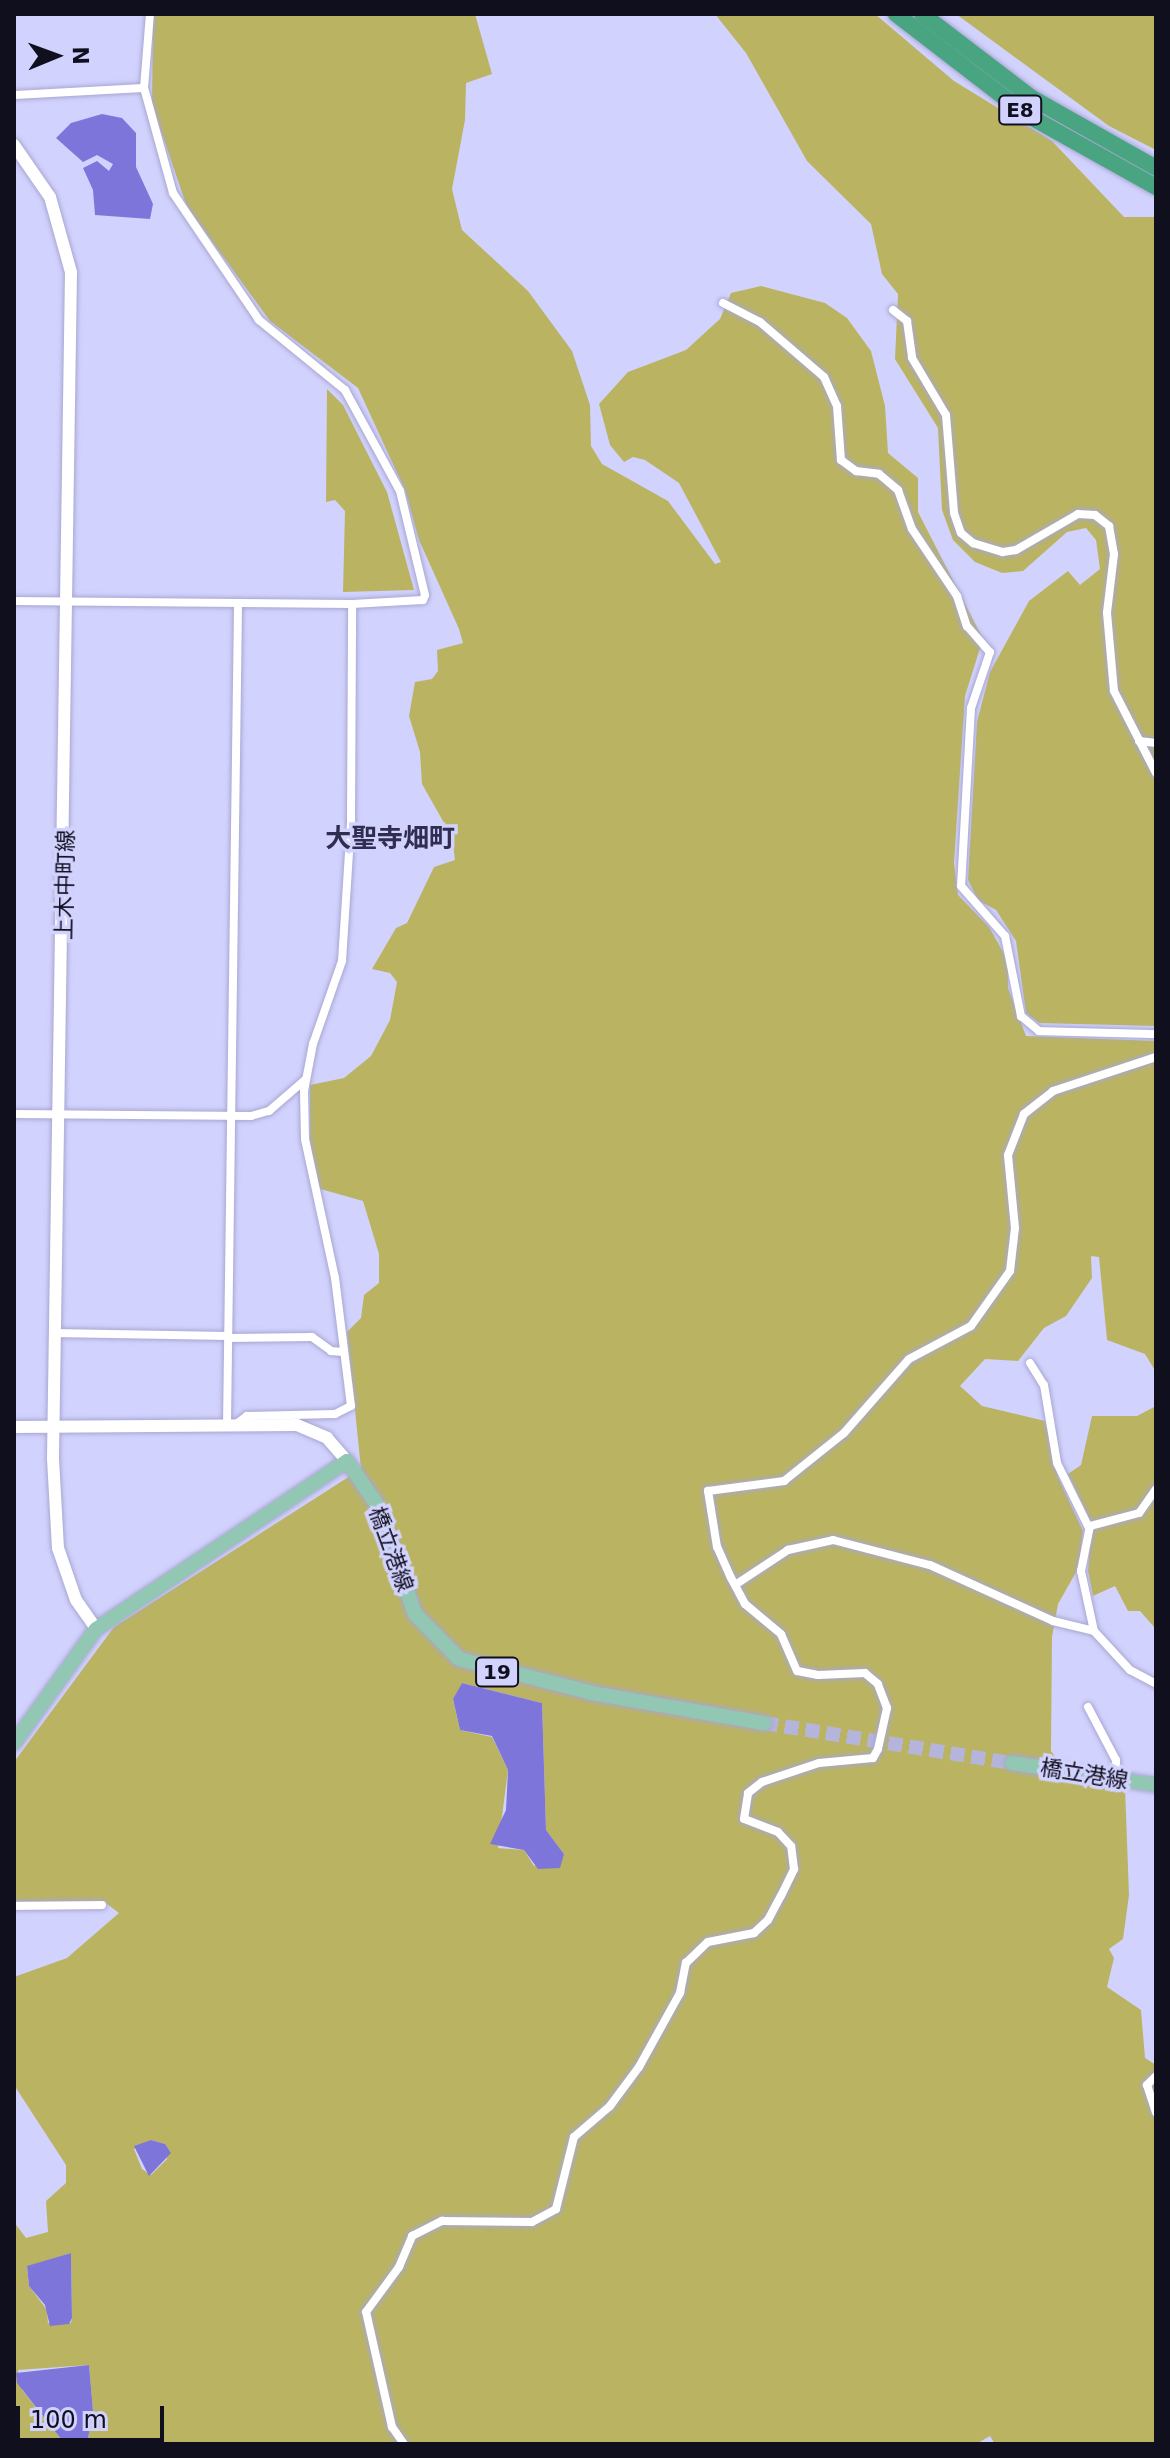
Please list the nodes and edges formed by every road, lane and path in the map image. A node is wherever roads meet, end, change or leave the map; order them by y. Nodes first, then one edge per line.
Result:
1 (150, 14) edge
2 (896, 14) edge
3 (922, 14) edge
4 (144, 88) junction
5 (14, 95) edge
6 (14, 145) edge
7 (1156, 168) edge
8 (1156, 187) edge
9 (723, 303) dead end
10 (893, 310) dead end
11 (14, 601) edge
12 (69, 601) junction
13 (352, 604) junction
14 (238, 605) junction
15 (1139, 741) junction
16 (1156, 743) edge
17 (1156, 773) edge
18 (1156, 1034) edge
19 (1156, 1057) edge
20 (306, 1079) junction
21 (14, 1114) edge
22 (61, 1115) junction
23 (231, 1117) junction
24 (54, 1333) junction
25 (228, 1337) junction
26 (343, 1352) junction
27 (1030, 1363) dead end
28 (231, 1425) junction
29 (14, 1427) edge
30 (53, 1429) junction
31 (347, 1461) junction
32 (1156, 1489) edge
33 (1089, 1528) junction
34 (735, 1585) junction
35 (96, 1629) junction
36 (1094, 1631) junction
37 (1156, 1684) edge
38 (1088, 1707) dead end
39 (764, 1723) tunnel mouth
40 (14, 1743) edge
41 (1012, 1763) tunnel mouth
42 (1116, 1779) junction
43 (1156, 1785) edge
44 (102, 1905) dead end
45 (14, 1906) edge
46 (1156, 2076) edge
47 (1156, 2113) edge
48 (404, 2444) edge

1 - 4 street
2 - 8 highway, E8
3 - 7 highway, E8
4 - 5 street
4 - 13 street
6 - 12 main road, 上木中町線
9 - 18 street
10 - 15 street
11 - 12 street
12 - 14 street
12 - 22 main road, 上木中町線
13 - 14 street
13 - 20 street
14 - 23 street
15 - 16 street
15 - 17 street
19 - 34 street
20 - 23 street
20 - 26 street
21 - 22 street
22 - 23 street
22 - 24 main road, 上木中町線
23 - 25 street
24 - 25 street
24 - 30 main road, 上木中町線
25 - 26 street
25 - 28 street
26 - 28 street
27 - 33 street
28 - 30 main road
28 - 31 main road
29 - 30 main road
30 - 35 main road, 上木中町線
31 - 35 main road
31 - 39 main road, 橋立港線 / 19
32 - 33 street
33 - 36 street
34 - 36 street
34 - 48 street
35 - 40 main road
36 - 37 street
38 - 42 street
41 - 42 main road, 橋立港線
42 - 43 main road, 橋立港線
44 - 45 street
46 - 47 street

